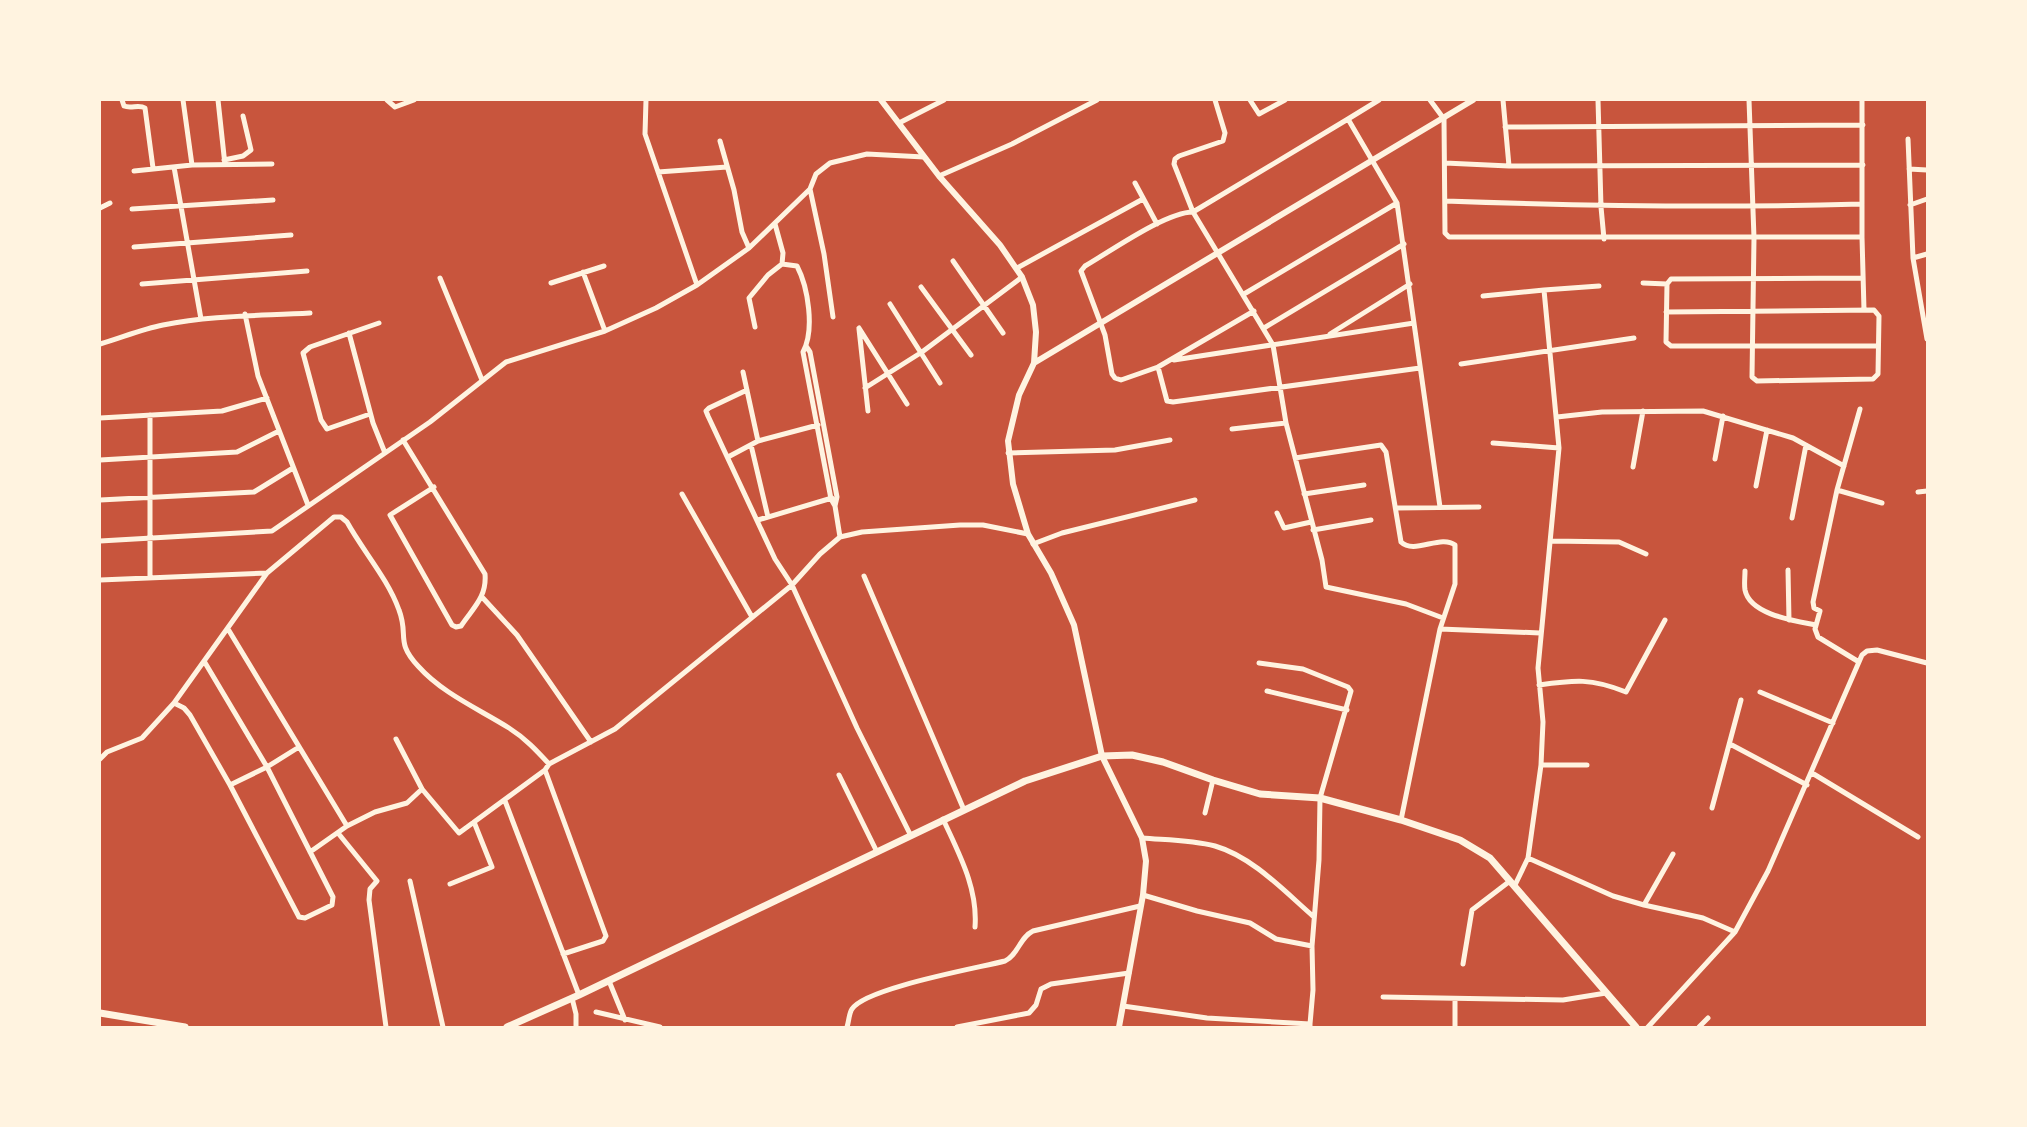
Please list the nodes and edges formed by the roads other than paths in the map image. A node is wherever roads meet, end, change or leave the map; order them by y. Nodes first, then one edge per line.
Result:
1 (122, 100) edge
2 (183, 100) edge
3 (218, 100) edge
4 (387, 100) edge
5 (414, 100) edge
6 (646, 100) edge
7 (881, 100) edge
8 (944, 100) edge
9 (1097, 100) edge
10 (1215, 100) edge
11 (1250, 100) edge
12 (1285, 100) edge
13 (1379, 100) edge
14 (1430, 100) edge
15 (1473, 100) edge
16 (1502, 100) edge
17 (1598, 100) edge
18 (1749, 100) edge
19 (1862, 100) edge
20 (243, 116) dead end
21 (1444, 118) junction
22 (1348, 119) junction
23 (899, 123) junction
24 (1863, 125) junction
25 (1600, 126) junction
26 (1505, 127) junction
27 (1751, 127) junction
28 (1908, 139) dead end
29 (720, 141) dead end
30 (924, 157) junction
31 (1374, 161) junction
32 (225, 163) junction
33 (1445, 163) junction
34 (272, 164) dead end
35 (1863, 164) junction
36 (192, 166) junction
37 (1509, 166) junction
38 (1601, 166) junction
39 (1751, 166) junction
40 (174, 167) junction
41 (727, 167) junction
42 (153, 168) junction
43 (1909, 169) junction
44 (1927, 170) edge
45 (134, 171) dead end
46 (658, 172) junction
47 (939, 176) junction
48 (1135, 183) dead end
49 (810, 189) junction
50 (1143, 199) junction
51 (1927, 199) edge
52 (272, 200) dead end
53 (1445, 201) junction
54 (110, 203) dead end
55 (1397, 203) junction
56 (1862, 204) junction
57 (1910, 205) junction
58 (181, 206) junction
59 (1601, 207) junction
60 (1752, 207) junction
61 (100, 208) edge
62 (132, 209) dead end
63 (1193, 212) junction
64 (775, 224) junction
65 (1158, 224) junction
66 (291, 235) dead end
67 (1862, 237) junction
68 (1754, 238) junction
69 (1604, 239) junction
70 (188, 244) junction
71 (1404, 244) junction
72 (134, 247) dead end
73 (749, 248) junction
74 (1218, 254) junction
75 (1927, 254) edge
76 (1913, 258) junction
77 (953, 261) dead end
78 (782, 264) junction
79 (604, 266) dead end
80 (1018, 268) junction
81 (307, 271) dead end
82 (583, 272) junction
83 (1022, 277) junction
84 (440, 278) dead end
85 (1754, 278) junction
86 (1862, 278) junction
87 (194, 282) junction
88 (550, 283) dead end
89 (142, 284) dead end
90 (1410, 284) junction
91 (1643, 284) dead end
92 (1667, 284) junction
93 (697, 286) junction
94 (1600, 286) dead end
95 (921, 287) dead end
96 (1544, 290) junction
97 (1244, 294) junction
98 (1483, 296) dead end
99 (890, 304) dead end
100 (984, 305) junction
101 (1864, 310) junction
102 (1254, 311) junction
103 (1666, 312) junction
104 (1753, 312) junction
105 (310, 313) dead end
106 (245, 314) junction
107 (833, 317) dead end
108 (1926, 318) edge
109 (201, 319) junction
110 (379, 323) dead end
111 (1414, 323) junction
112 (1101, 324) junction
113 (755, 327) dead end
114 (1264, 328) junction
115 (952, 329) junction
116 (605, 331) junction
117 (1926, 331) edge
118 (349, 333) junction
119 (1003, 333) dead end
120 (1327, 336) junction
121 (1634, 338) dead end
122 (1927, 339) edge
123 (100, 344) edge
124 (1273, 345) junction
125 (806, 346) junction
126 (1878, 346) junction
127 (1753, 347) junction
128 (1550, 350) junction
129 (922, 352) junction
130 (971, 355) dead end
131 (1171, 360) junction
132 (1034, 364) junction
133 (1462, 364) dead end
134 (1158, 368) junction
135 (1420, 368) junction
136 (743, 372) dead end
137 (889, 374) junction
138 (482, 380) junction
139 (940, 383) dead end
140 (1280, 387) junction
141 (865, 388) junction
142 (747, 390) junction
143 (267, 398) junction
144 (908, 404) dead end
145 (1860, 409) dead end
146 (868, 411) dead end
147 (1643, 411) junction
148 (370, 414) junction
149 (150, 416) junction
150 (1723, 416) junction
151 (1558, 417) junction
152 (100, 418) edge
153 (1286, 423) junction
154 (823, 424) junction
155 (816, 426) junction
156 (1232, 429) dead end
157 (1767, 430) junction
158 (279, 431) junction
159 (403, 440) junction
160 (1170, 440) dead end
161 (758, 441) junction
162 (1493, 443) dead end
163 (750, 445) junction
164 (1806, 445) junction
165 (1559, 448) junction
166 (385, 453) junction
167 (1008, 453) junction
168 (728, 457) junction
169 (149, 458) junction
170 (1295, 458) junction
171 (1715, 459) dead end
172 (100, 460) edge
173 (1844, 466) junction
174 (1633, 467) dead end
175 (293, 468) junction
176 (1364, 485) dead end
177 (1756, 486) dead end
178 (434, 487) junction
179 (1837, 490) junction
180 (1927, 491) edge
181 (1918, 492) dead end
182 (682, 494) dead end
183 (1304, 494) junction
184 (152, 496) junction
185 (837, 497) junction
186 (830, 499) junction
187 (100, 500) edge
188 (1194, 500) dead end
189 (1882, 503) dead end
190 (308, 505) junction
191 (835, 506) junction
192 (1440, 507) junction
193 (1479, 507) dead end
194 (1397, 508) junction
195 (1277, 513) dead end
196 (768, 518) junction
197 (1792, 518) dead end
198 (758, 520) junction
199 (1371, 520) dead end
200 (1311, 522) junction
201 (1313, 530) junction
202 (1028, 534) junction
203 (840, 537) junction
204 (150, 538) junction
205 (100, 541) edge
206 (1551, 541) junction
207 (1033, 544) junction
208 (1646, 554) dead end
209 (1788, 570) dead end
210 (1745, 571) dead end
211 (267, 574) junction
212 (864, 576) dead end
213 (150, 577) junction
214 (100, 580) edge
215 (792, 585) junction
216 (482, 597) junction
217 (752, 617) junction
218 (1442, 618) junction
219 (1665, 620) dead end
220 (1789, 620) junction
221 (1816, 625) junction
222 (1440, 628) junction
223 (228, 629) junction
224 (1540, 633) junction
225 (204, 661) junction
226 (1859, 662) junction
227 (1259, 663) dead end
228 (1927, 663) edge
229 (1539, 684) junction
230 (1267, 691) dead end
231 (1760, 692) dead end
232 (1741, 700) dead end
233 (174, 704) junction
234 (1347, 710) junction
235 (1833, 723) junction
236 (396, 739) dead end
237 (591, 742) junction
238 (1730, 744) junction
239 (299, 747) junction
240 (1102, 756) junction
241 (100, 759) edge
242 (549, 764) junction
243 (1541, 765) junction
244 (1587, 765) dead end
245 (267, 767) junction
246 (545, 770) junction
247 (1812, 773) junction
248 (839, 775) dead end
249 (1213, 780) junction
250 (230, 785) junction
251 (1807, 785) junction
252 (422, 789) junction
253 (1320, 798) junction
254 (505, 801) junction
255 (1712, 808) dead end
256 (964, 810) junction
257 (1205, 813) dead end
258 (943, 820) junction
259 (1401, 820) junction
260 (474, 822) junction
261 (347, 826) junction
262 (338, 833) junction
263 (910, 836) junction
264 (1918, 837) dead end
265 (1142, 838) junction
266 (310, 852) junction
267 (878, 852) junction
268 (1673, 854) dead end
269 (1528, 858) junction
270 (410, 881) dead end
271 (1513, 883) junction
272 (450, 884) dead end
273 (1143, 895) junction
274 (1644, 905) junction
275 (1140, 906) junction
276 (1314, 918) junction
277 (975, 927) dead end
278 (1735, 932) junction
279 (1312, 946) junction
280 (563, 954) junction
281 (1463, 964) dead end
282 (1129, 973) junction
283 (608, 981) junction
284 (1606, 993) junction
285 (579, 995) junction
286 (1383, 997) dead end
287 (572, 998) junction
288 (1455, 999) junction
289 (1123, 1006) junction
290 (596, 1012) dead end
291 (100, 1013) edge
292 (1708, 1018) dead end
293 (625, 1020) junction
294 (1310, 1026) edge
295 (182, 1027) edge
296 (386, 1027) edge
297 (443, 1027) edge
298 (507, 1027) edge
299 (576, 1027) edge
300 (660, 1027) edge
301 (847, 1027) edge
302 (957, 1027) edge
303 (1119, 1027) edge
304 (1455, 1027) edge
305 (1636, 1027) edge
306 (1648, 1027) edge
307 (1699, 1027) edge

1 - 42 street
2 - 36 street
3 - 32 street
4 - 5 street
6 - 46 street
7 - 23 street
8 - 23 street
9 - 47 street
10 - 63 street
11 - 12 street
13 - 22 street
14 - 21 street
15 - 21 street
16 - 26 street
17 - 25 street
18 - 27 street
19 - 24 street
20 - 32 street
21 - 31 street
21 - 33 street
22 - 31 street
22 - 63 street
23 - 30 street
24 - 27 street
24 - 35 street
25 - 26 street
25 - 27 street
25 - 38 street
26 - 37 street
27 - 39 street
28 - 43 street
29 - 41 street
30 - 47 street
30 - 49 street
31 - 55 street
31 - 74 street
32 - 34 street
32 - 36 street
33 - 37 street
33 - 53 street
35 - 39 street
35 - 56 street
36 - 40 street
37 - 38 street
38 - 39 street
38 - 59 street
39 - 60 street
40 - 42 street
40 - 58 street
41 - 46 street
41 - 73 street
42 - 45 street
43 - 44 street
43 - 57 street
46 - 93 street
47 - 80 street
48 - 50 street
49 - 64 street
49 - 107 street
50 - 65 street
50 - 80 street
51 - 57 street
52 - 58 street
53 - 59 street
53 - 69 street
54 - 61 street
55 - 71 street
55 - 97 street
56 - 60 street
56 - 67 street
57 - 76 street
58 - 62 street
58 - 70 street
59 - 60 street
59 - 69 street
60 - 68 street
63 - 65 street
63 - 74 street
64 - 73 street
64 - 78 street
65 - 112 street
66 - 70 street
67 - 68 street
67 - 86 street
68 - 69 street
68 - 85 street
70 - 72 street
70 - 87 street
71 - 90 street
71 - 114 street
73 - 93 street
74 - 97 street
74 - 112 street
75 - 76 street
76 - 108 street
77 - 100 street
78 - 113 street
78 - 125 street
79 - 82 street
80 - 83 street
81 - 87 street
82 - 88 street
82 - 116 street
83 - 100 street
83 - 132 street
84 - 138 street
85 - 86 street
85 - 92 street
85 - 104 street
86 - 101 street
87 - 89 street
87 - 109 street
90 - 111 street
90 - 120 street
91 - 92 street
92 - 103 street
93 - 116 street
94 - 96 street
95 - 115 street
96 - 98 street
96 - 128 street
97 - 102 street
99 - 129 street
100 - 115 street
100 - 119 street
101 - 104 street
101 - 126 street
102 - 114 street
102 - 131 street
103 - 104 street
103 - 127 street
104 - 127 street
105 - 106 street
106 - 109 street
106 - 143 street
108 - 117 street
109 - 123 street
110 - 118 street
111 - 120 street
111 - 135 street
112 - 132 street
112 - 134 street
114 - 124 street
115 - 129 street
115 - 130 street
116 - 138 street
117 - 122 street
118 - 148 street
118 - 148 street
120 - 124 street
121 - 128 street
124 - 131 street
124 - 140 street
125 - 154 street
125 - 155 street
126 - 127 street
126 - 127 street
128 - 133 street
128 - 151 street
129 - 137 street
129 - 139 street
131 - 134 street
132 - 167 street
134 - 140 street
135 - 140 street
135 - 192 street
136 - 142 street
137 - 141 street
137 - 141 street
137 - 144 street
138 - 159 street
140 - 153 street
141 - 146 street
142 - 161 street
142 - 168 street
143 - 149 street
143 - 158 street
145 - 173 street
147 - 150 street
147 - 151 street
147 - 174 street
148 - 166 street
149 - 152 street
149 - 169 street
150 - 157 street
150 - 171 street
151 - 165 street
153 - 156 street
153 - 170 street
154 - 155 street
154 - 185 street
155 - 161 street
155 - 186 street
157 - 164 street
157 - 177 street
158 - 169 street
158 - 175 street
159 - 166 street
159 - 178 street
160 - 167 street
161 - 163 street
162 - 165 street
163 - 168 street
163 - 196 street
164 - 173 street
164 - 197 street
165 - 206 street
166 - 190 street
167 - 202 street
168 - 198 street
169 - 172 street
169 - 184 street
170 - 183 street
170 - 194 street
173 - 179 street
175 - 184 street
175 - 190 street
176 - 183 street
178 - 216 street
178 - 216 street
179 - 189 street
179 - 221 street
180 - 181 street
182 - 217 street
183 - 200 street
184 - 187 street
184 - 204 street
185 - 186 street
185 - 191 street
186 - 191 street
186 - 196 street
188 - 207 street
190 - 204 street
191 - 203 street
192 - 193 street
192 - 194 street
194 - 218 street
195 - 200 street
196 - 198 street
198 - 215 street
199 - 201 street
200 - 201 street
201 - 218 street
202 - 203 street
202 - 207 street
203 - 215 street
204 - 205 street
204 - 213 street
206 - 208 street
206 - 224 street
207 - 240 street
209 - 220 street
210 - 220 street
211 - 213 street
211 - 223 street
211 - 242 street
212 - 256 street
213 - 214 street
215 - 217 street
215 - 263 street
216 - 237 street
217 - 237 street
218 - 222 street
219 - 229 street
220 - 221 street
221 - 226 street
222 - 224 street
222 - 259 street
223 - 225 street
223 - 239 street
224 - 229 street
225 - 233 street
225 - 245 street
226 - 228 street
226 - 235 street
227 - 234 street
229 - 243 street
230 - 234 street
231 - 235 street
232 - 238 street
233 - 241 street
233 - 250 street
234 - 253 street
235 - 247 street
236 - 252 street
237 - 242 street
238 - 251 street
238 - 255 street
239 - 245 street
239 - 261 street
240 - 249 main road
240 - 256 main road
240 - 265 street
242 - 246 street
243 - 244 street
243 - 269 street
245 - 250 street
245 - 266 street
246 - 254 street
246 - 280 street
247 - 251 street
247 - 264 street
248 - 267 street
249 - 253 main road
249 - 257 street
250 - 266 street
251 - 278 street
252 - 260 street
252 - 261 street
253 - 259 main road
253 - 276 street
254 - 260 street
254 - 280 street
256 - 258 main road
258 - 263 main road
258 - 277 street
259 - 271 main road
260 - 272 street
261 - 262 street
262 - 266 street
262 - 296 street
263 - 267 main road
265 - 273 street
265 - 276 street
267 - 283 main road
268 - 274 street
269 - 271 street
269 - 274 street
270 - 297 street
271 - 281 street
271 - 284 main road
273 - 275 street
273 - 279 street
274 - 278 street
275 - 282 street
275 - 301 street
276 - 279 street
278 - 306 street
279 - 294 street
280 - 285 street
282 - 289 street
282 - 302 street
283 - 285 main road
283 - 293 street
284 - 288 street
284 - 305 main road
285 - 287 main road
286 - 288 street
287 - 298 main road
287 - 299 street
288 - 304 street
289 - 294 street
289 - 303 street
290 - 293 street
291 - 295 main road
292 - 307 street
293 - 300 street

